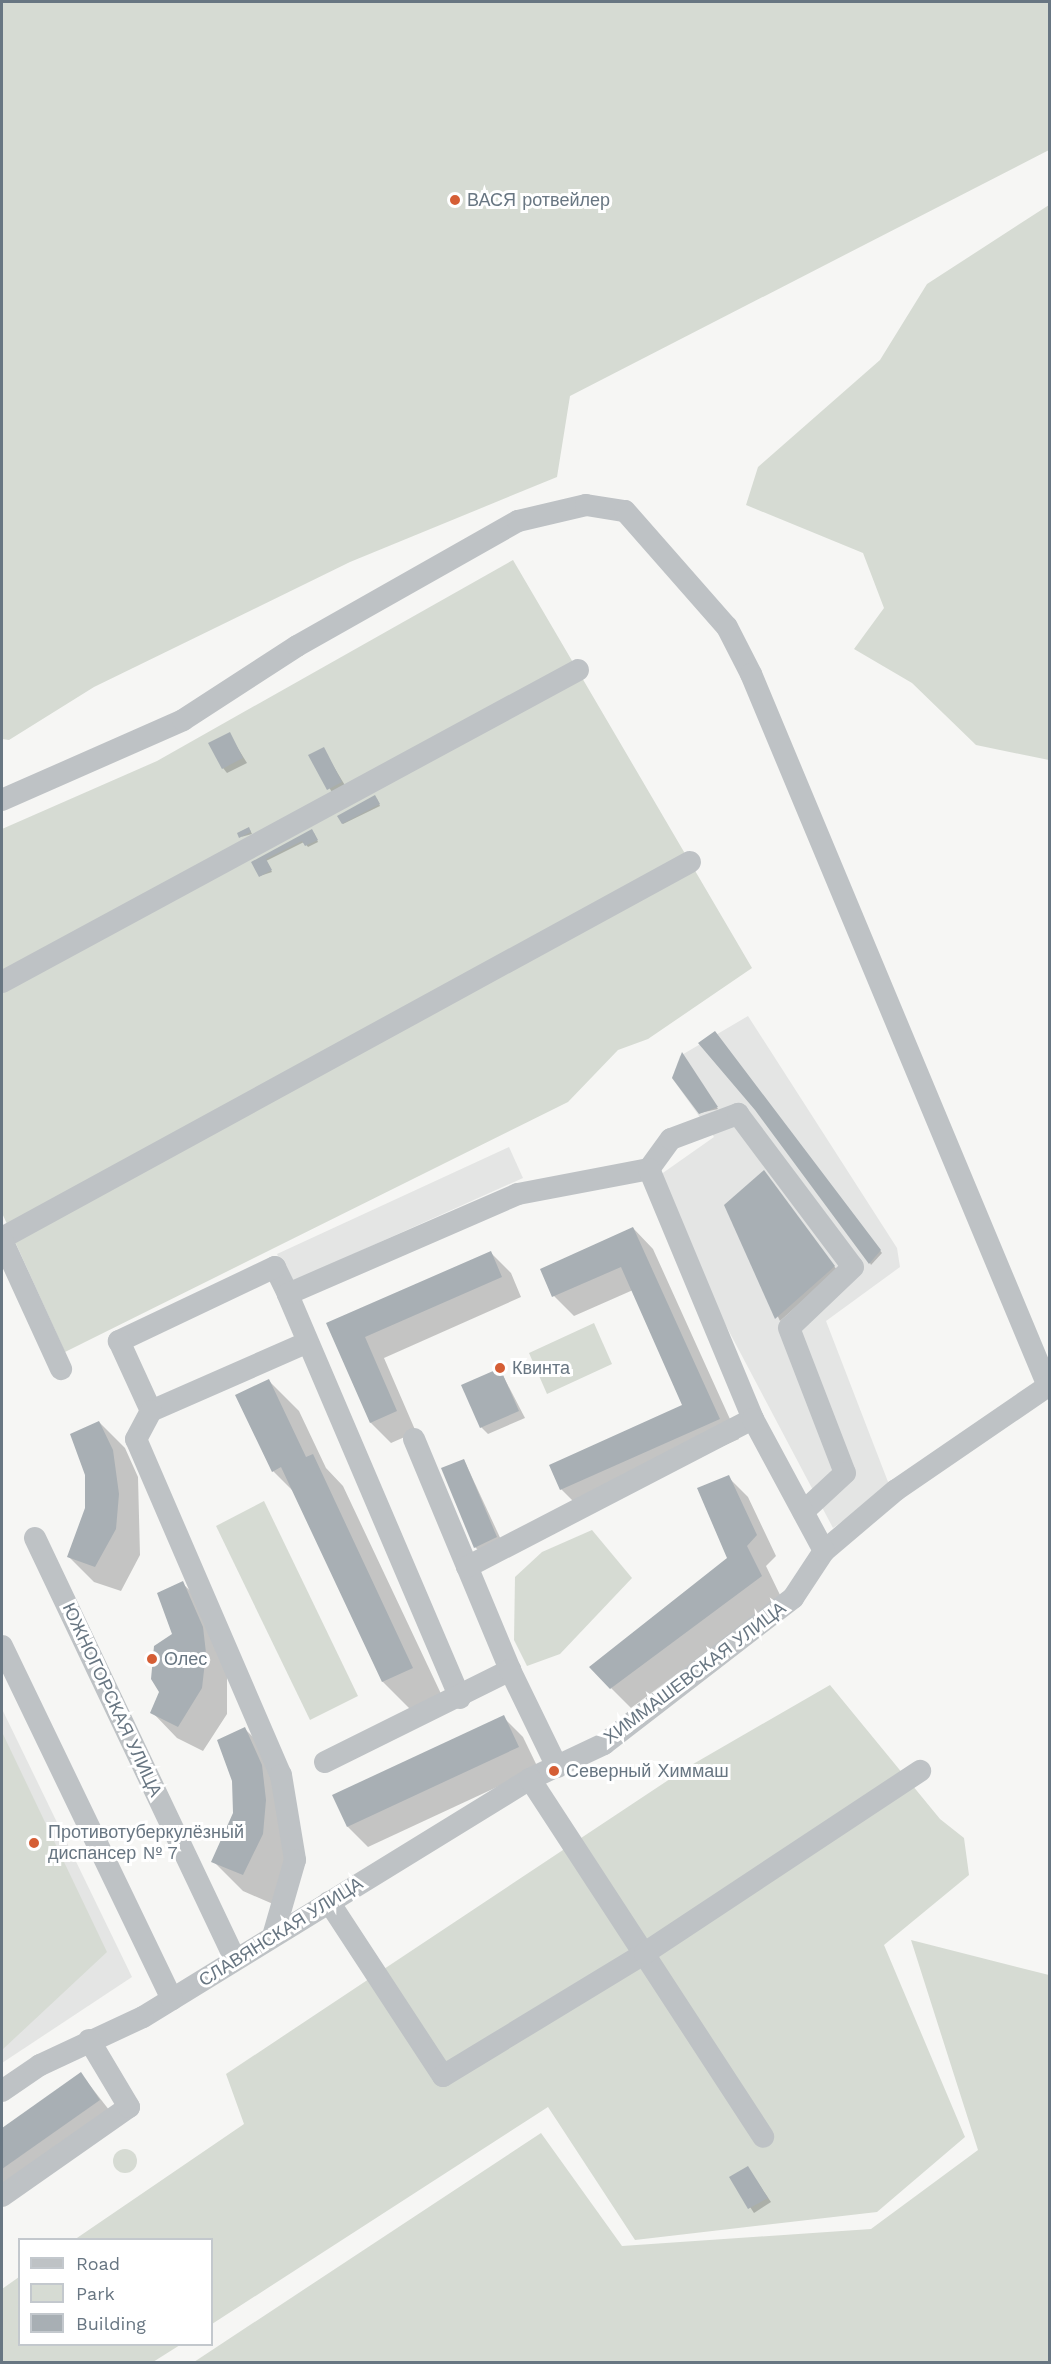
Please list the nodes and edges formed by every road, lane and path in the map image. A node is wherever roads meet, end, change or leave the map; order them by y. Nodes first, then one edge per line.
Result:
1 (578, 670) dead end
2 (2, 800) edge
3 (690, 862) dead end
4 (2, 982) edge
5 (649, 1169) junction
6 (2, 1239) edge
7 (288, 1294) junction
8 (308, 1342) junction
9 (61, 1369) dead end
10 (151, 1411) junction
11 (753, 1419) junction
12 (414, 1439) dead end
13 (803, 1512) junction
14 (35, 1538) dead end
15 (824, 1551) junction
16 (467, 1567) junction
17 (2, 1646) edge
18 (510, 1670) junction
19 (460, 1698) junction
20 (325, 1762) dead end
21 (557, 1767) junction
22 (920, 1772) dead end
23 (530, 1779) junction
24 (329, 1902) junction
25 (273, 1936) junction
26 (645, 1953) junction
27 (235, 1959) junction
28 (172, 1999) junction
29 (89, 2040) junction
30 (3, 2086) edge
31 (763, 2137) dead end
32 (2, 2196) edge

1 - 4 street
2 - 15 street, ХИММАШЕВСКАЯ УЛИЦА
3 - 6 street
5 - 7 street
5 - 11 street
5 - 13 street
6 - 9 street
7 - 8 street
7 - 10 street
8 - 10 street
8 - 19 street
10 - 25 street
11 - 13 street
11 - 16 street
12 - 16 street
13 - 15 street
14 - 27 street, ЮЖНОГОРСКАЯ УЛИЦА
15 - 21 street, ХИММАШЕВСКАЯ УЛИЦА
16 - 18 street
17 - 28 street
18 - 19 street
18 - 21 street
19 - 20 street
21 - 23 street, СЛАВЯНСКАЯ УЛИЦА
22 - 26 street
23 - 24 street, СЛАВЯНСКАЯ УЛИЦА
23 - 26 street
24 - 25 street, СЛАВЯНСКАЯ УЛИЦА
24 - 26 street
25 - 27 street, СЛАВЯНСКАЯ УЛИЦА
26 - 31 street
27 - 28 street, СЛАВЯНСКАЯ УЛИЦА
28 - 29 street, СЛАВЯНСКАЯ УЛИЦА
29 - 30 street, СЛАВЯНСКАЯ УЛИЦА
29 - 32 street

